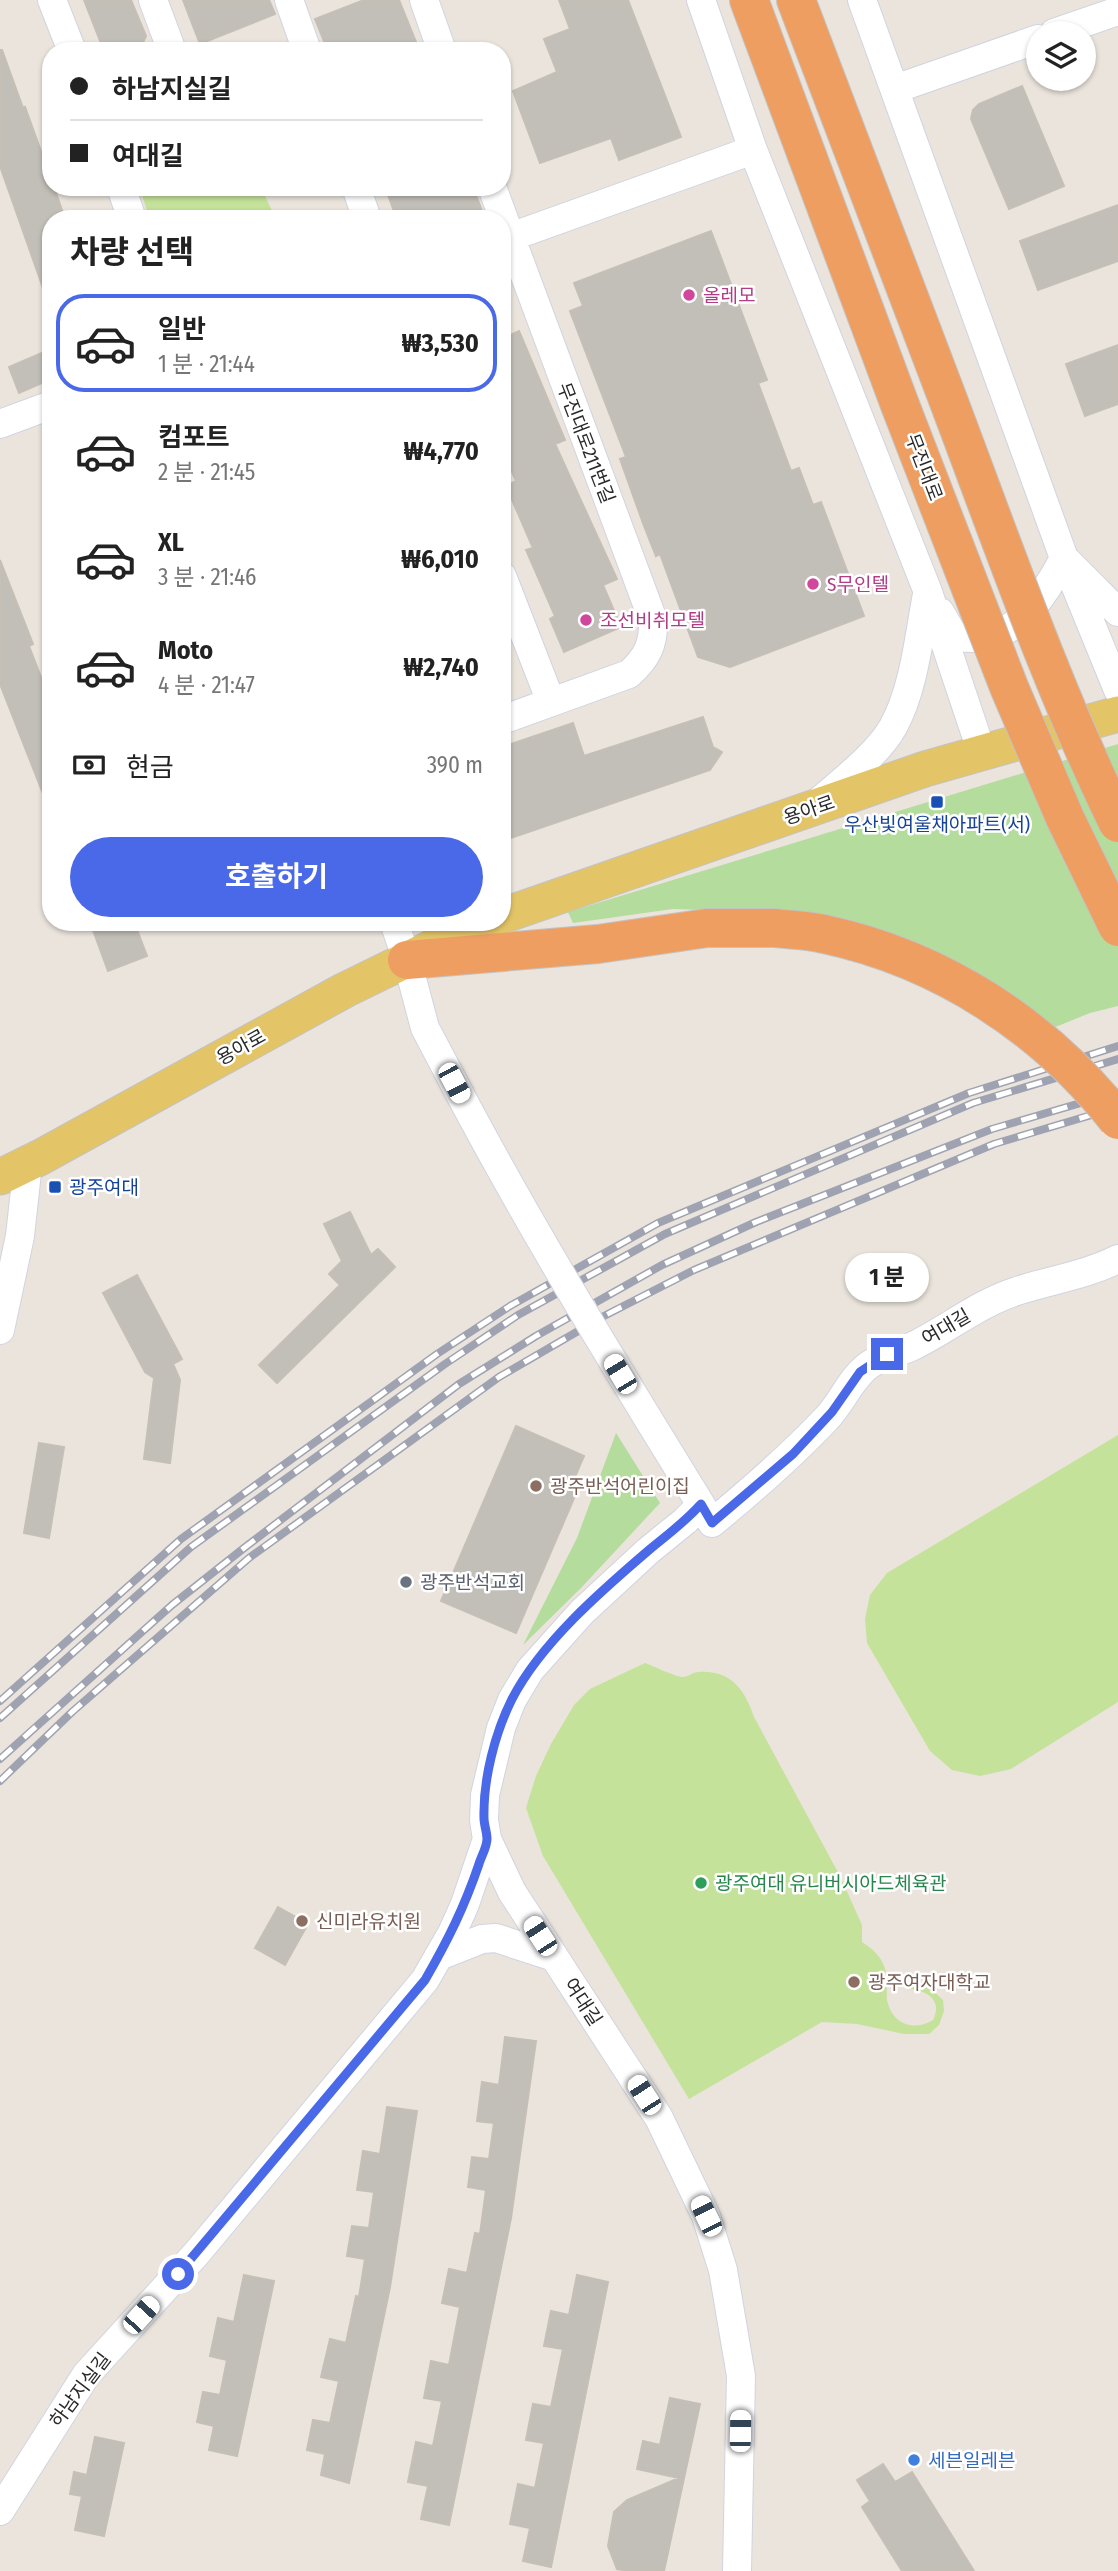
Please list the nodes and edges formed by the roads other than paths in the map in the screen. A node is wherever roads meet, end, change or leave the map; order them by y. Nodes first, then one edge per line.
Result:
1 (52, 0) edge
2 (153, 0) edge
3 (289, 0) edge
4 (424, 0) edge
5 (701, 0) edge
6 (749, 0) edge
7 (796, 0) edge
8 (862, 0) edge
9 (1118, 11) edge
10 (1089, 21) edge
11 (68, 42) edge
12 (169, 42) edge
13 (304, 42) edge
14 (439, 42) edge
15 (1026, 43) edge
16 (895, 89) junction
17 (753, 150) junction
18 (511, 236) edge
19 (511, 251) edge
20 (42, 408) edge
21 (0, 424) edge
22 (1064, 558) junction
23 (928, 592) junction
24 (511, 599) edge
25 (1118, 612) edge
26 (1118, 690) edge
27 (551, 702) junction
28 (1118, 714) edge
29 (511, 717) edge
30 (982, 752) junction
31 (811, 809) junction
32 (1118, 823) edge
33 (511, 913) edge
34 (1118, 927) edge
35 (397, 931) edge
36 (466, 931) edge
37 (407, 960) junction
38 (1118, 1120) edge
39 (14, 1170) edge
40 (1118, 1258) edge
41 (0, 1330) edge
42 (701, 1505) junction
43 (487, 1839) junction
44 (439, 1956) junction
45 (554, 1957) junction
46 (0, 2511) edge
47 (737, 2571) edge

1 - 11 street
2 - 12 street
3 - 13 street
4 - 14 street
5 - 17 street
6 - 34 highway, 무진대로, bridge
7 - 32 highway, bridge
8 - 16 street
9 - 10 street
15 - 16 street
16 - 22 street
17 - 18 street
17 - 23 street
19 - 27 street, 무진대로211번길
20 - 21 street
22 - 23 street
22 - 25 street
22 - 26 street
23 - 30 street
23 - 31 street
24 - 27 street
27 - 29 street
28 - 30 main road, 용아로
30 - 31 main road, 용아로
31 - 33 main road, 용아로
35 - 37 street
36 - 37 main road, 용아로
37 - 38 highway, bridge
37 - 39 main road, 용아로
37 - 42 street, bridge
39 - 41 street
40 - 42 street, 여대길
42 - 43 street, 여대길
43 - 44 street, 하남지실길
43 - 45 street, 여대길
44 - 45 street
44 - 46 street, 하남지실길
45 - 47 street, 여대길

